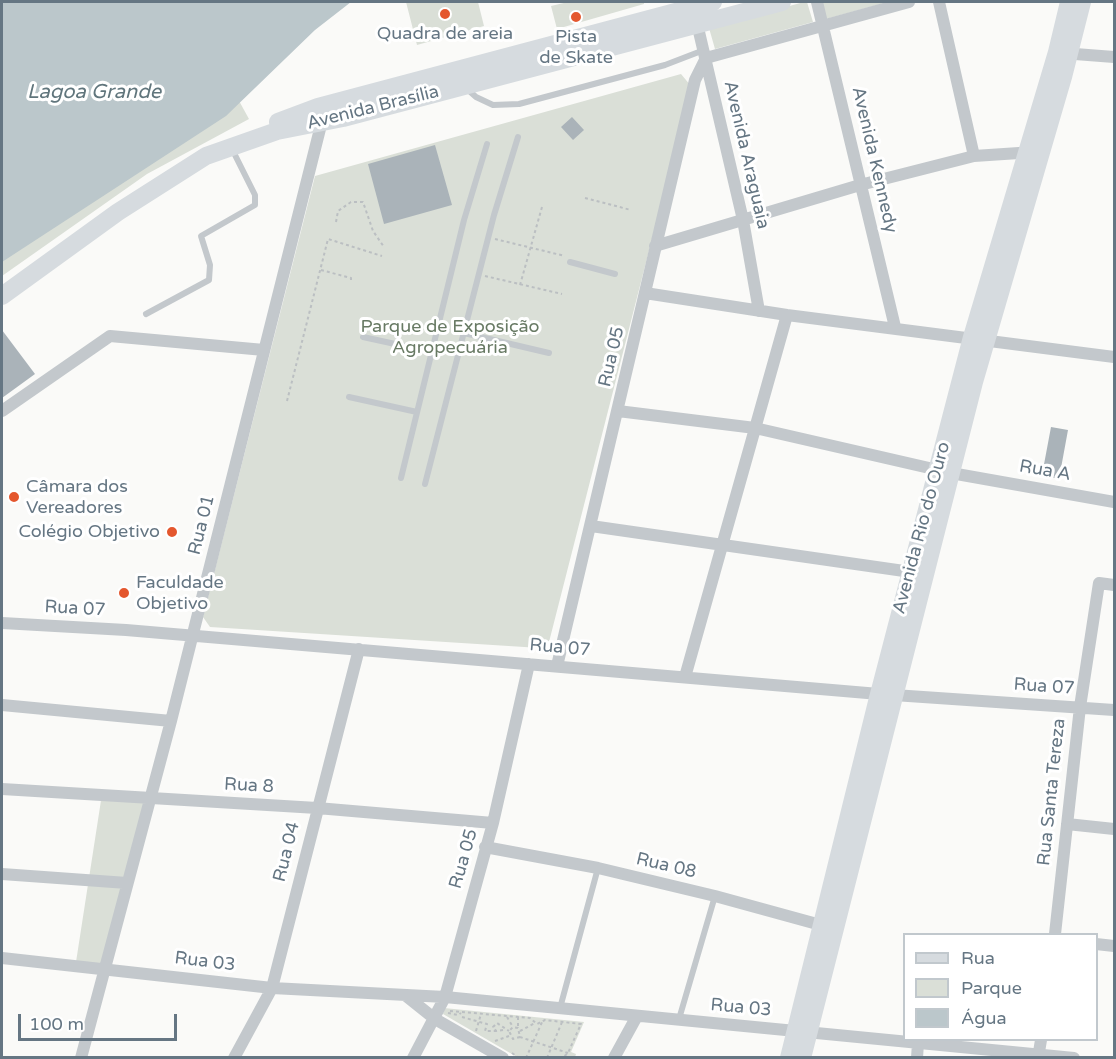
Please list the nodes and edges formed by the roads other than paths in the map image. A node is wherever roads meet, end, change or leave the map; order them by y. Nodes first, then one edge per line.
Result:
1 (713, 2) edge
2 (782, 2) edge
3 (817, 2) edge
4 (909, 2) edge
5 (939, 2) edge
6 (1069, 2) edge
7 (1082, 2) edge
8 (695, 16) junction
9 (824, 26) junction
10 (1063, 53) junction
11 (705, 54) junction
12 (1114, 57) edge
13 (459, 79) junction
14 (322, 112) junction
15 (518, 137) dead end
16 (487, 144) dead end
17 (230, 145) junction
18 (1034, 152) junction
19 (974, 156) junction
20 (860, 185) junction
21 (743, 219) junction
22 (655, 246) junction
23 (570, 260) road end
24 (615, 274) dead end
25 (645, 293) junction
26 (2, 296) edge
27 (759, 311) junction
28 (146, 314) dead end
29 (787, 315) junction
30 (895, 327) junction
31 (464, 333) junction
32 (363, 337) dead end
33 (987, 339) junction
34 (264, 350) junction
35 (432, 352) junction
36 (549, 353) dead end
37 (1114, 357) edge
38 (349, 397) dead end
39 (2, 411) edge
40 (618, 411) junction
41 (417, 412) junction
42 (755, 428) junction
43 (952, 473) junction
44 (401, 478) dead end
45 (426, 484) dead end
46 (1114, 502) edge
47 (591, 526) junction
48 (723, 545) junction
49 (910, 572) junction
50 (1114, 585) edge
51 (911, 600) junction
52 (2, 623) edge
53 (193, 636) junction
54 (359, 649) junction
55 (529, 664) junction
56 (557, 666) junction
57 (685, 677) junction
58 (886, 694) junction
59 (2, 705) edge
60 (1080, 707) junction
61 (1114, 710) edge
62 (171, 721) junction
63 (2, 789) edge
64 (149, 798) junction
65 (317, 808) junction
66 (493, 823) junction
67 (1067, 824) junction
68 (1114, 829) edge
69 (486, 847) junction
70 (598, 868) junction
71 (2, 874) edge
72 (127, 884) junction
73 (715, 896) junction
74 (829, 927) junction
75 (1055, 933) edge
76 (1098, 944) edge
77 (1114, 946) edge
78 (2, 958) edge
79 (104, 968) junction
80 (272, 988) junction
81 (405, 995) junction
82 (445, 997) junction
83 (560, 1008) junction
84 (440, 1016) junction
85 (637, 1016) junction
86 (679, 1020) junction
87 (801, 1032) junction
88 (1041, 1041) edge
89 (918, 1043) junction
90 (1039, 1056) edge
91 (81, 1058) edge
92 (234, 1058) edge
93 (413, 1058) edge
94 (503, 1058) edge
95 (614, 1058) edge
96 (789, 1058) edge
97 (802, 1058) edge
98 (917, 1058) edge
99 (1074, 1058) edge

1 - 8 main road, Avenida Brasília
2 - 8 main road, Avenida Brasília
3 - 9 street, Avenida Kennedy
4 - 9 street
5 - 19 street
6 - 10 main road, Avenida Rio do Ouro
7 - 10 main road, Avenida Rio do Ouro
8 - 11 street, Avenida Araguaia
8 - 13 main road, Avenida Brasília
9 - 11 street
9 - 20 street, Avenida Kennedy
10 - 12 street
10 - 18 main road, Avenida Rio do Ouro
11 - 13 lane
11 - 21 street, Avenida Araguaia
11 - 22 street, Rua 05
13 - 14 main road, Avenida Brasília
14 - 17 main road, Avenida Brasília
14 - 34 street, Rua 01
15 - 31 lane
16 - 35 lane
17 - 26 main road, Avenida Brasília
17 - 28 lane
18 - 19 street
18 - 33 main road, Avenida Rio do Ouro
19 - 20 street
20 - 21 street
20 - 30 street, Avenida Kennedy
21 - 22 street
21 - 27 street, Avenida Araguaia
22 - 25 street, Rua 05
23 - 24 lane
25 - 27 street
25 - 40 street, Rua 05
27 - 29 street
29 - 30 street
29 - 42 street
30 - 33 street
31 - 36 lane
31 - 45 lane
32 - 35 lane
33 - 37 street
33 - 43 main road, Avenida Rio do Ouro
34 - 39 street
34 - 53 street, Rua 01
35 - 41 lane
38 - 41 lane
40 - 42 street, Rua A
40 - 47 street, Rua 05
41 - 44 lane
42 - 43 street, Rua A
42 - 48 street
43 - 46 street, Rua A
43 - 49 main road, Avenida Rio do Ouro
43 - 51 main road, Avenida Rio do Ouro
47 - 48 street
47 - 56 street, Rua 05
48 - 49 street
48 - 57 street
49 - 51 main road, Avenida Rio do Ouro
50 - 60 street, Rua Santa Tereza
51 - 58 main road, Avenida Rio do Ouro
52 - 53 street, Rua 07
53 - 54 street, Rua 07
53 - 62 street, Rua 01
54 - 55 street, Rua 07
54 - 65 street, Rua 04
55 - 56 street, Rua 07
55 - 66 street, Rua 05
56 - 57 street, Rua 07
57 - 58 street, Rua 07
58 - 60 street, Rua 07
58 - 74 main road, Avenida Rio do Ouro
59 - 62 street
60 - 61 street, Rua 07
60 - 67 street, Rua Santa Tereza
62 - 64 street, Rua 01
63 - 64 street, Rua 8
64 - 65 street, Rua 8
64 - 72 street, Rua 01
65 - 66 street, Rua 8
65 - 80 street, Rua 04
66 - 69 street, Rua 05
67 - 68 street
67 - 75 street, Rua Santa Tereza
69 - 70 street, Rua 08
69 - 82 street, Rua 05
70 - 73 street, Rua 08
70 - 83 lane
71 - 72 street
72 - 79 street, Rua 01
73 - 74 street, Rua 08
73 - 86 lane
74 - 87 main road, Avenida Rio do Ouro
76 - 77 street
78 - 79 street, Rua 03
79 - 80 street, Rua 03
79 - 91 street, Rua 01
80 - 81 street, Rua 03
80 - 92 street, Rua 04
81 - 82 street, Rua 03
81 - 84 street
82 - 83 street, Rua 03
82 - 84 street, Rua 05
83 - 85 street, Rua 03
84 - 93 street, Rua 05
84 - 94 street
85 - 86 street, Rua 03
85 - 95 street
86 - 87 street, Rua 03
87 - 89 street, Rua 03
87 - 96 main road, Avenida Rio do Ouro
87 - 97 main road, Avenida Rio do Ouro
88 - 90 street
89 - 90 street, Rua 03
89 - 98 street
90 - 99 street, Rua 03

